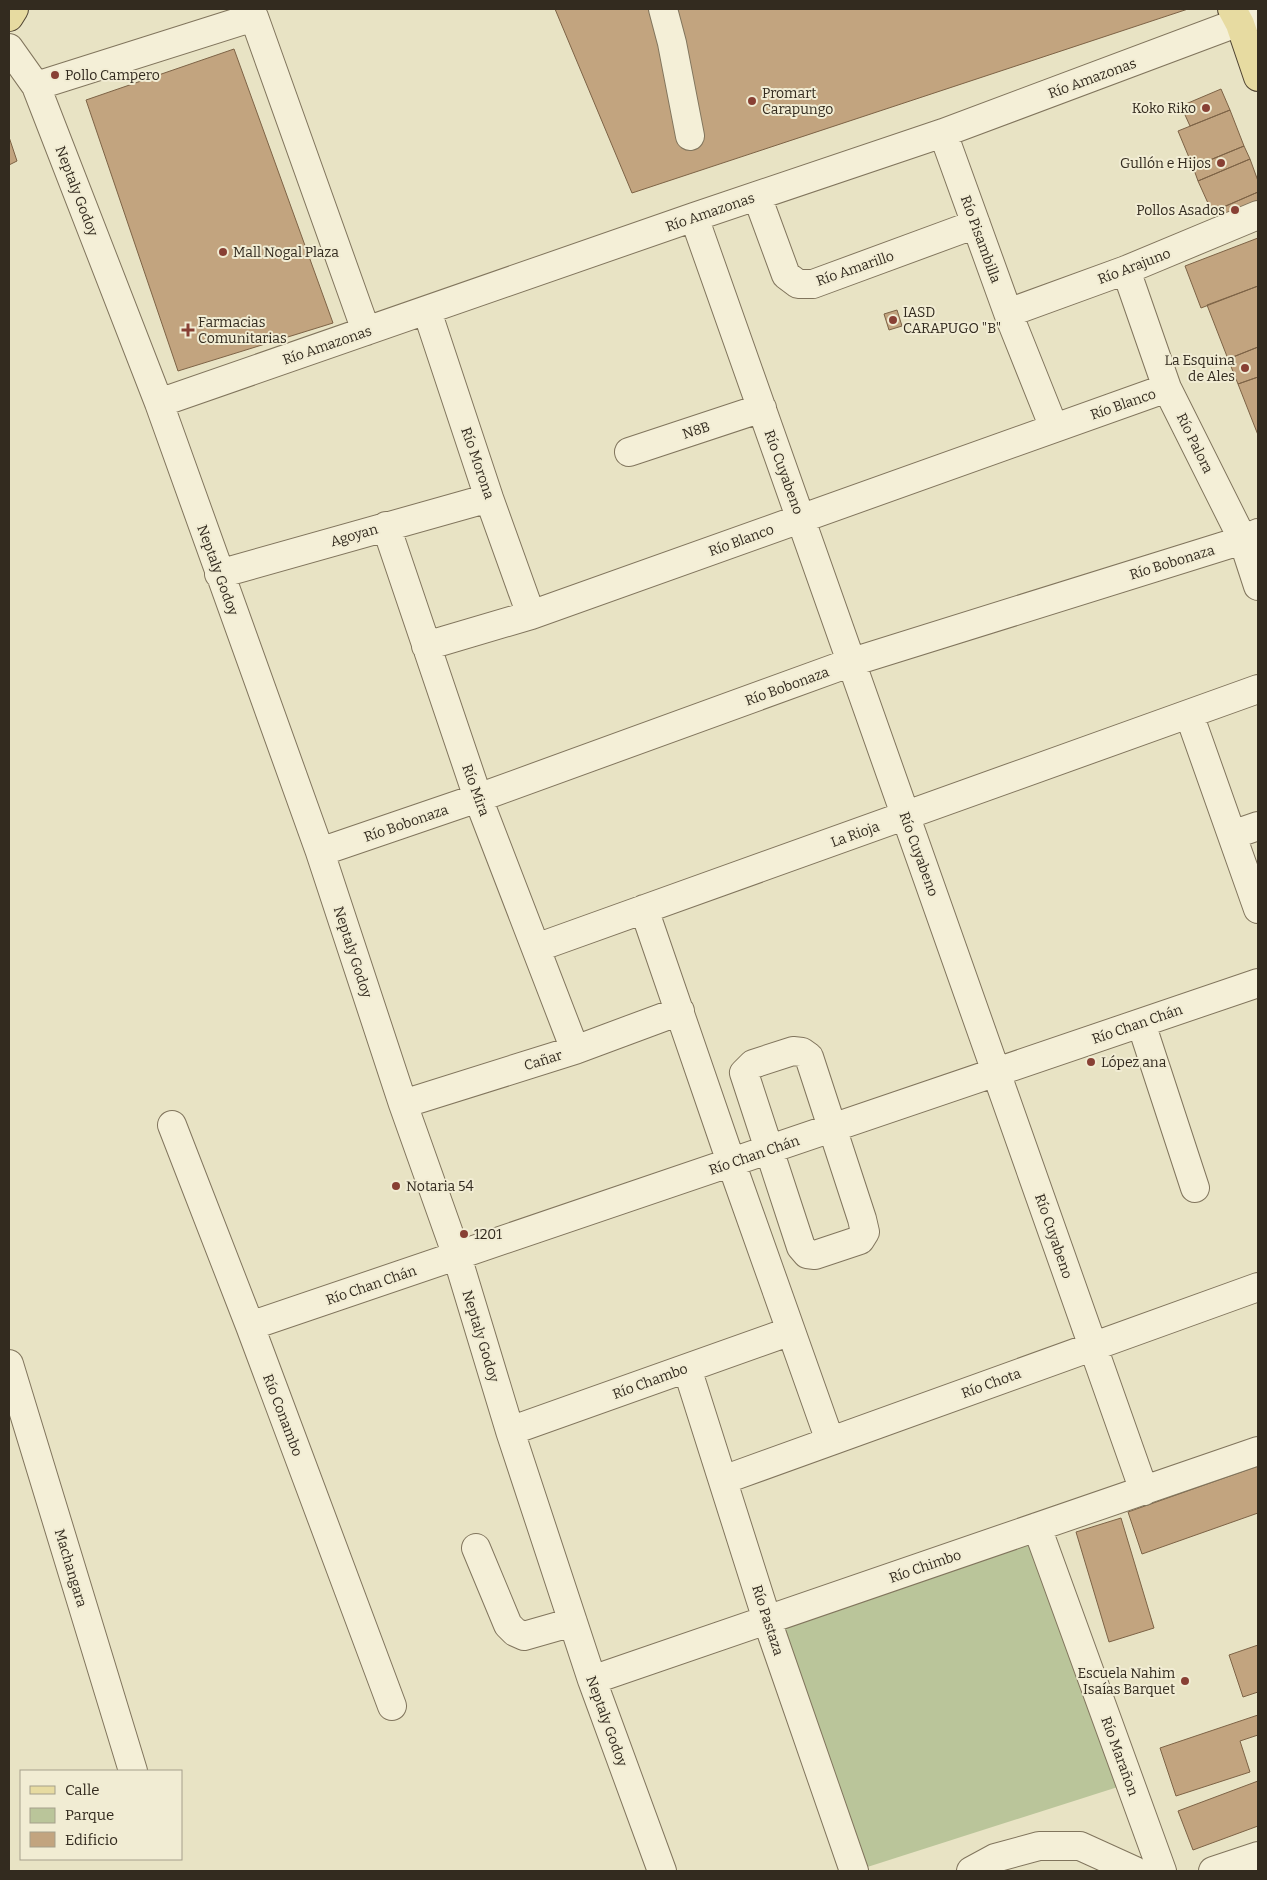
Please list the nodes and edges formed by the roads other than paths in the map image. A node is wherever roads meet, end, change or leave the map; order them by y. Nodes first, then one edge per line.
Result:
1 (14, 9) edge
2 (664, 9) edge
3 (249, 13) edge
4 (1243, 16) edge
5 (9, 17) edge
6 (9, 48) edge
7 (1258, 77) edge
8 (36, 86) junction
9 (943, 133) junction
10 (690, 136) dead end
11 (757, 196) junction
12 (1258, 215) edge
13 (694, 217) junction
14 (976, 224) junction
15 (1126, 270) junction
16 (427, 311) junction
17 (1008, 313) junction
18 (366, 331) junction
19 (1168, 388) junction
20 (159, 403) junction
21 (762, 408) junction
22 (1054, 428) junction
23 (630, 452) dead end
24 (489, 498) junction
25 (801, 519) junction
26 (386, 526) junction
27 (1250, 537) edge
28 (219, 574) junction
29 (1258, 586) edge
30 (531, 615) junction
31 (426, 646) junction
32 (852, 662) junction
33 (1258, 689) edge
34 (1189, 714) junction
35 (478, 798) junction
36 (905, 816) junction
37 (1258, 826) edge
38 (1232, 835) junction
39 (320, 852) junction
40 (644, 909) junction
41 (1258, 909) edge
42 (536, 948) junction
43 (1258, 983) edge
44 (680, 1011) junction
45 (1141, 1023) junction
46 (575, 1050) junction
47 (997, 1072) junction
48 (403, 1104) junction
49 (172, 1124) dead end
50 (833, 1128) junction
51 (769, 1149) junction
52 (731, 1162) junction
53 (1194, 1188) dead end
54 (457, 1256) junction
55 (1258, 1287) edge
56 (250, 1326) junction
57 (791, 1331) junction
58 (1093, 1347) junction
59 (687, 1368) junction
60 (9, 1372) edge
61 (510, 1431) junction
62 (830, 1441) junction
63 (1258, 1451) edge
64 (723, 1480) junction
65 (1144, 1491) junction
66 (1037, 1527) junction
67 (476, 1548) dead end
68 (767, 1620) junction
69 (573, 1622) junction
70 (592, 1680) junction
71 (392, 1706) dead end
72 (133, 1770) edge
73 (1258, 1856) edge
74 (662, 1871) edge
75 (854, 1871) edge
76 (971, 1871) edge
77 (1135, 1871) edge
78 (1162, 1871) edge
79 (1213, 1871) edge

1 - 5 main road
2 - 10 street
3 - 8 street
3 - 18 street
4 - 7 main road
4 - 9 street, Río Amazonas
6 - 8 street, Neptaly Godoy
8 - 20 street, Neptaly Godoy
9 - 11 street, Río Amazonas
9 - 14 street, Río Pisambilla
11 - 13 street, Río Amazonas
11 - 14 street, Río Amarillo
12 - 15 street, Río Arajuno
13 - 16 street, Río Amazonas
13 - 21 street, Río Cuyabeno
14 - 17 street, Río Pisambilla
15 - 17 street, Río Arajuno
15 - 19 street, Río Palora
16 - 18 street, Río Amazonas
16 - 24 street, Río Morona
17 - 22 street, Río Pisambilla
18 - 20 street, Río Amazonas
19 - 22 street, Río Blanco
19 - 27 street, Río Palora
20 - 28 street, Neptaly Godoy
21 - 23 street, N8B
21 - 25 street, Río Cuyabeno
22 - 25 street, Río Blanco
24 - 26 street, Agoyan
24 - 30 street, Río Morona
25 - 30 street, Río Blanco
25 - 32 street, Río Cuyabeno
26 - 28 street, Agoyan
26 - 31 street, Río Mira
27 - 29 street, Río Palora
27 - 32 street, Río Bobonaza
28 - 39 street, Neptaly Godoy
30 - 31 street, Río Blanco
31 - 35 street, Río Mira
32 - 35 street, Río Bobonaza
32 - 36 street, Río Cuyabeno
33 - 34 street, La Rioja
34 - 36 street, La Rioja
34 - 38 street
35 - 39 street, Río Bobonaza
35 - 42 street, Río Mira
36 - 40 street, La Rioja
36 - 47 street, Río Cuyabeno
37 - 38 street
38 - 41 street
39 - 48 street, Neptaly Godoy
40 - 42 street, La Rioja
40 - 44 street
42 - 46 street, Río Mira
43 - 45 street, Río Chan Chán
44 - 46 street, Cañar
44 - 52 street
45 - 47 street, Río Chan Chán
45 - 53 street
46 - 48 street, Cañar
47 - 50 street, Río Chan Chán
47 - 58 street, Río Cuyabeno
48 - 54 street, Neptaly Godoy
49 - 56 street, Río Conambo
50 - 51 street, Río Chan Chán
50 - 51 street
50 - 51 street
51 - 52 street, Río Chan Chán
52 - 54 street, Río Chan Chán
52 - 57 street
54 - 56 street, Río Chan Chán
54 - 61 street, Neptaly Godoy
55 - 58 street, Río Chota
56 - 71 street, Río Conambo
57 - 59 street, Río Chambo
57 - 62 street
58 - 62 street, Río Chota
58 - 65 street, Río Cuyabeno
59 - 61 street, Río Chambo
59 - 64 street, Río Pastaza
60 - 72 street, Machangara
61 - 69 street, Neptaly Godoy
62 - 64 street, Río Chota
63 - 65 street, Río Chimbo
64 - 68 street, Río Pastaza
65 - 66 street, Río Chimbo
66 - 68 street, Río Chimbo
66 - 78 street, Río Marañon
67 - 69 street
68 - 70 street, Río Chimbo
68 - 75 street, Río Pastaza
69 - 70 street, Neptaly Godoy
70 - 74 street, Neptaly Godoy
73 - 79 street
76 - 77 street

